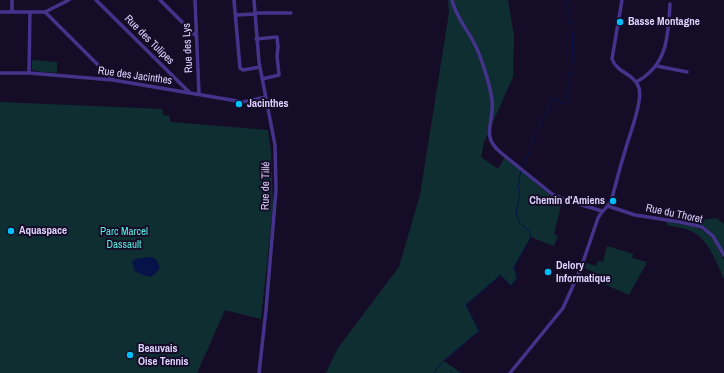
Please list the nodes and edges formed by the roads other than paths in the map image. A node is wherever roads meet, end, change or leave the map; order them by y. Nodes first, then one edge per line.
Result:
1 (12, 0) edge
2 (69, 0) edge
3 (96, 0) edge
4 (160, 0) edge
5 (194, 0) edge
6 (234, 0) edge
7 (254, 0) edge
8 (452, 0) edge
9 (622, 0) edge
10 (670, 4) dead end
11 (0, 12) edge
12 (12, 12) junction
13 (30, 12) junction
14 (45, 12) junction
15 (255, 13) junction
16 (291, 13) dead end
17 (236, 15) junction
18 (196, 36) junction
19 (256, 39) junction
20 (657, 66) junction
21 (260, 67) junction
22 (687, 72) dead end
23 (0, 73) edge
24 (29, 73) junction
25 (262, 79) junction
26 (114, 80) junction
27 (636, 82) junction
28 (189, 93) junction
29 (199, 94) junction
30 (266, 97) junction
31 (608, 206) junction
32 (602, 211) junction
33 (724, 255) edge
34 (259, 373) edge
35 (510, 373) edge

1 - 12 street
2 - 14 street
3 - 28 street, Rue des Tulipes
4 - 18 street
5 - 18 street, Rue des Lys
6 - 17 street
7 - 15 street, Rue de Tillé
8 - 32 street
9 - 27 street
10 - 20 street
11 - 12 street
12 - 13 street
13 - 14 street
13 - 24 street
14 - 26 street
15 - 16 street
15 - 17 street
15 - 19 street, Rue de Tillé
17 - 21 street
18 - 29 street, Rue des Lys
19 - 21 street, Rue de Tillé
19 - 25 street
20 - 22 street
20 - 27 street
21 - 25 street, Rue de Tillé
23 - 24 street, Rue des Jacinthes
24 - 26 street, Rue des Jacinthes
25 - 30 street, Rue de Tillé
26 - 28 street, Rue des Jacinthes
27 - 31 street
28 - 29 street, Rue des Jacinthes
29 - 30 street, Rue des Jacinthes
30 - 34 street, Rue de Tillé
31 - 32 street
31 - 33 street, Rue du Thoret
32 - 35 street

